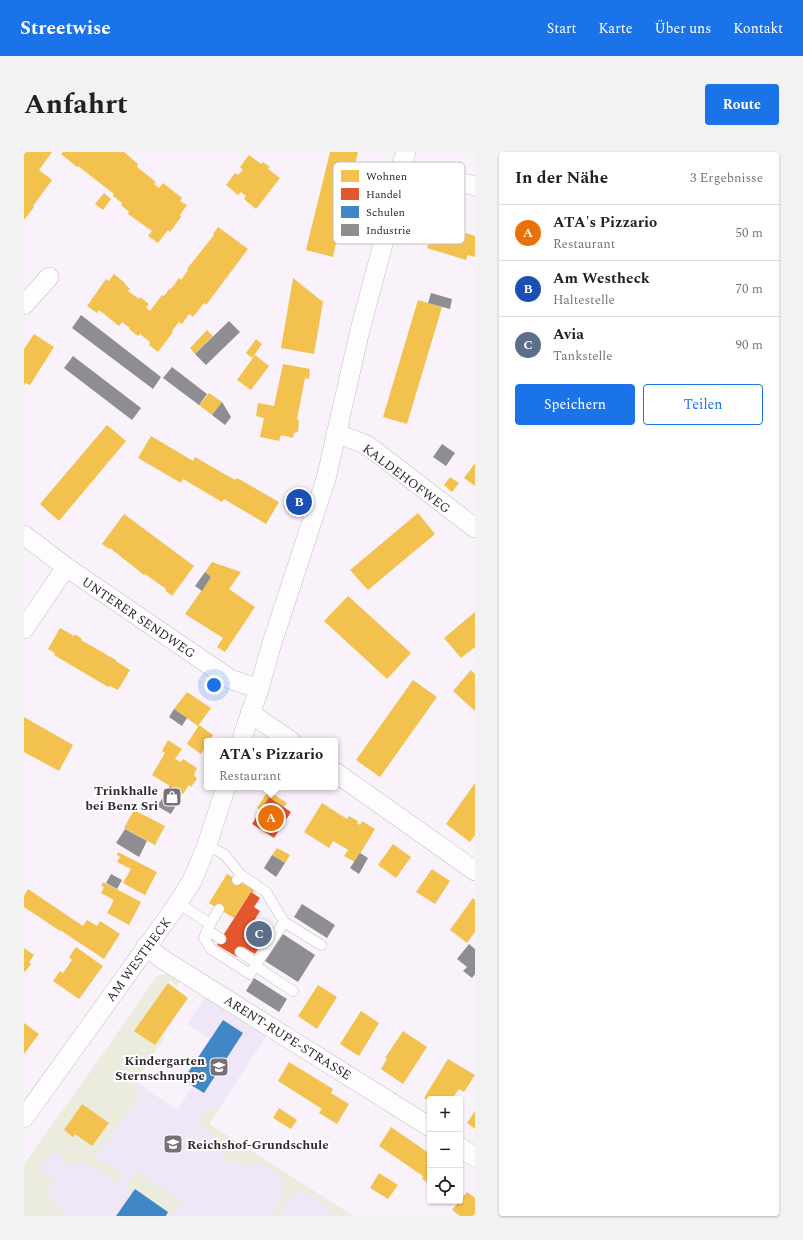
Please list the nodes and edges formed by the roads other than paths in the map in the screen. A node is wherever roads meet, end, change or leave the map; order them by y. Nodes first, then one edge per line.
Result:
1 (465, 183) edge
2 (475, 186) edge
3 (383, 244) edge
4 (48, 277) dead end
5 (24, 305) edge
6 (336, 433) junction
7 (475, 528) edge
8 (24, 535) edge
9 (66, 567) junction
10 (24, 629) edge
11 (259, 689) junction
12 (250, 713) junction
13 (242, 738) edge
14 (287, 738) edge
15 (338, 774) edge
16 (225, 790) edge
17 (207, 845) junction
18 (475, 871) edge
19 (178, 903) junction
20 (219, 909) dead end
21 (284, 922) junction
22 (208, 927) junction
23 (221, 939) dead end
24 (321, 945) dead end
25 (146, 946) junction
26 (240, 952) dead end
27 (256, 965) junction
28 (293, 991) dead end
29 (24, 1118) edge
30 (427, 1126) edge
31 (463, 1149) edge
32 (475, 1157) edge

1 - 2 street
3 - 6 street
4 - 5 street
6 - 7 street, KALDEHOFWEG
6 - 11 street
8 - 9 street, UNTERER SENDWEG
9 - 10 street
9 - 11 street, UNTERER SENDWEG
11 - 12 street
12 - 13 street
12 - 14 street
15 - 18 street
16 - 17 street, AM WESTHECK
17 - 19 street, AM WESTHECK
17 - 21 lane
19 - 22 lane
19 - 25 street, AM WESTHECK
20 - 22 lane
21 - 24 lane
21 - 27 lane
22 - 23 lane
22 - 27 lane
25 - 29 street, AM WESTHECK
25 - 30 street, ARENT-RUPE-STRASSE
26 - 27 lane
27 - 28 lane
31 - 32 street

